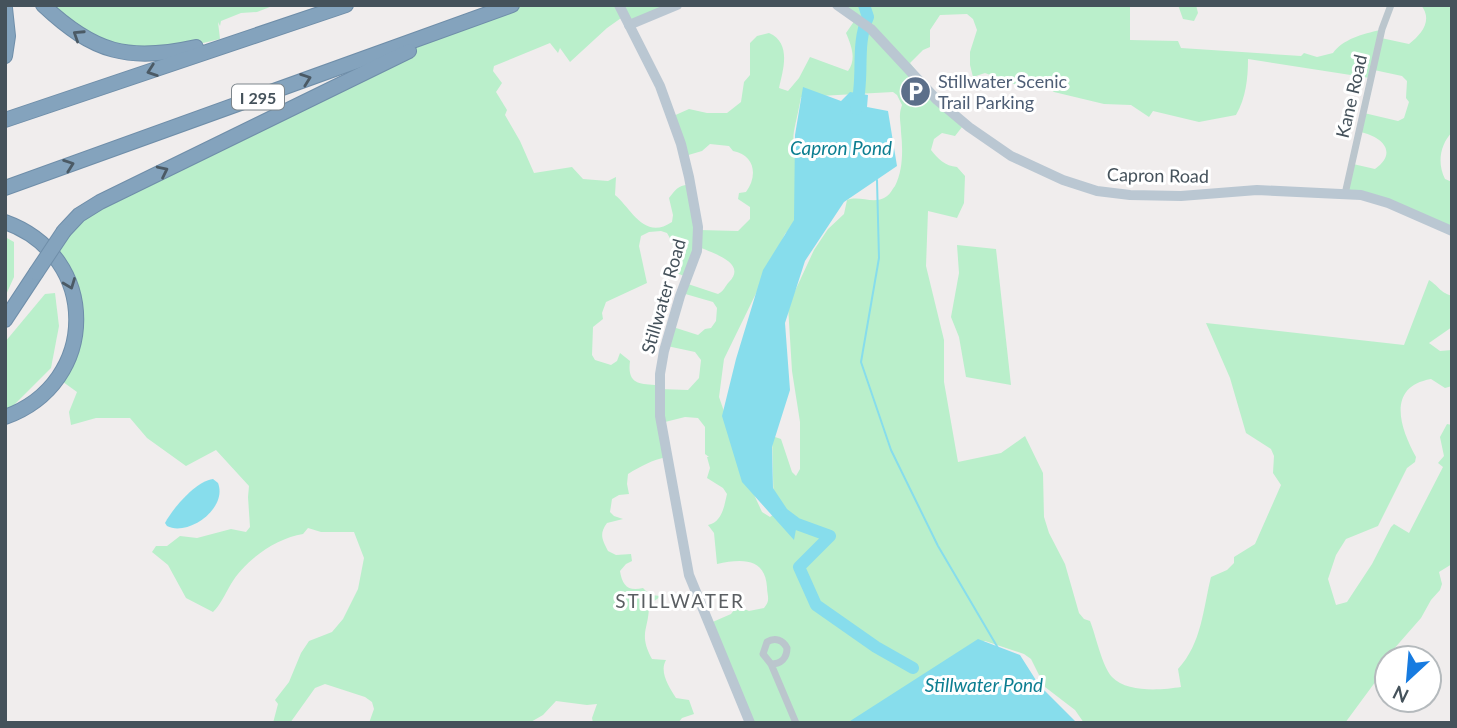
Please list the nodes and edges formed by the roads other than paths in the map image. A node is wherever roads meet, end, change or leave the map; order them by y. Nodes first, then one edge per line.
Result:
1 (43, 5) edge
2 (346, 5) edge
3 (619, 5) edge
4 (677, 5) edge
5 (837, 5) edge
6 (1391, 5) edge
7 (5, 8) edge
8 (505, 8) edge
9 (629, 25) junction
10 (263, 33) junction
11 (5, 56) edge
12 (5, 120) edge
13 (5, 188) edge
14 (1345, 194) junction
15 (5, 222) edge
16 (1452, 231) edge
17 (5, 320) edge
18 (5, 417) edge
19 (771, 664) dead end
20 (750, 723) edge
21 (796, 723) edge

10 -> 1 highway
2 - 10 highway
3 - 9 street, Stillwater Road
4 - 9 street
5 - 14 street, Capron Road
6 - 14 street, Kane Road
7 - 11 highway
13 -> 8 highway, I 295
17 -> 8 highway, bridge
9 - 20 street, Stillwater Road
10 -> 12 highway
14 - 16 street, Capron Road
15 -> 18 highway
19 - 21 street

